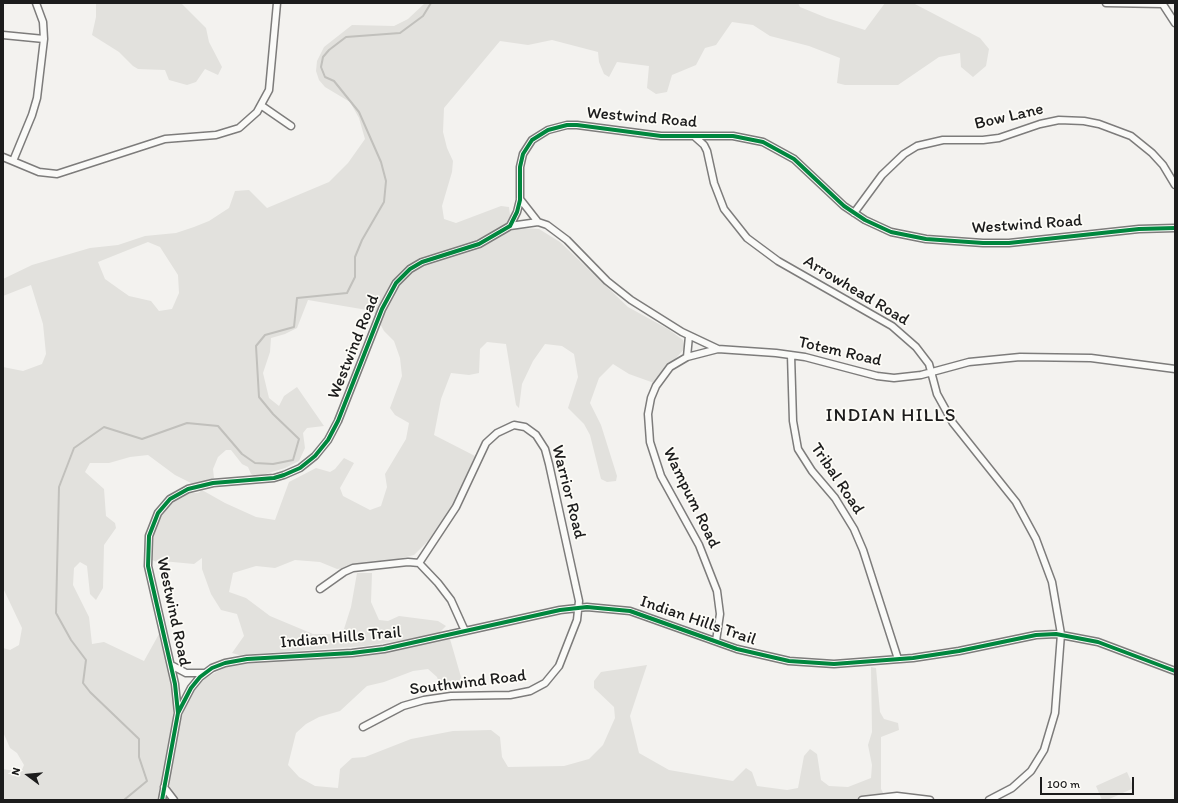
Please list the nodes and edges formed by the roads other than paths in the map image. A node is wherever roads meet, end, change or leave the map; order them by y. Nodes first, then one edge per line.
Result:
1 (36, 3) edge
2 (277, 3) edge
3 (1106, 3) edge
4 (1162, 4) edge
5 (1175, 22) edge
6 (3, 35) edge
7 (44, 39) junction
8 (262, 106) junction
9 (291, 126) dead end
10 (716, 136) junction
11 (695, 137) junction
12 (708, 151) junction
13 (3, 157) edge
14 (13, 161) junction
15 (1175, 185) edge
16 (520, 199) junction
17 (854, 213) junction
18 (538, 222) junction
19 (510, 226) junction
20 (1175, 228) edge
21 (689, 336) junction
22 (718, 349) junction
23 (792, 355) junction
24 (687, 357) junction
25 (1175, 368) edge
26 (931, 372) junction
27 (419, 563) junction
28 (320, 589) dead end
29 (579, 608) junction
30 (464, 631) junction
31 (1061, 634) junction
32 (716, 641) junction
33 (898, 659) junction
34 (171, 666) junction
35 (1175, 671) edge
36 (205, 673) junction
37 (178, 712) junction
38 (363, 727) dead end
39 (164, 787) junction
40 (162, 800) edge
41 (174, 800) edge
42 (862, 800) edge
43 (930, 800) edge
44 (989, 800) edge

1 - 7 street
2 - 8 street
3 - 4 street
4 - 5 street
6 - 7 street
7 - 14 street
8 - 9 street
8 - 14 street
10 - 11 street, Westwind Road
10 - 12 street
10 - 17 street, Westwind Road
11 - 12 street
11 - 16 street, Westwind Road
12 - 26 street, Arrowhead Road
13 - 14 street
15 - 17 street, Bow Lane
16 - 18 street, Totem Road
16 - 19 street, Westwind Road
17 - 20 street, Westwind Road
18 - 19 street
18 - 21 street, Totem Road
19 - 34 street, Westwind Road
21 - 22 street, Totem Road
21 - 24 street
22 - 23 street, Totem Road
22 - 24 street, Wampum Road
23 - 26 street, Totem Road
23 - 33 street, Tribal Road
24 - 32 street, Wampum Road
25 - 26 street, Totem Road
26 - 31 street, Arrowhead Road
27 - 28 street
27 - 29 street, Warrior Road
27 - 30 street
29 - 30 street, Indian Hills Trail
29 - 32 street, Indian Hills Trail
29 - 38 street, Southwind Road
30 - 36 street, Indian Hills Trail
31 - 33 street, Indian Hills Trail
31 - 35 street, Indian Hills Trail
31 - 44 street, Arrowhead Road
32 - 33 street, Indian Hills Trail
34 - 36 street, Westwind Road
34 - 37 street, Westwind Road
36 - 37 street, Indian Hills Trail
37 - 39 street, Indian Hills Trail
39 - 40 street, Indian Hills Trail
39 - 41 street
42 - 43 street

